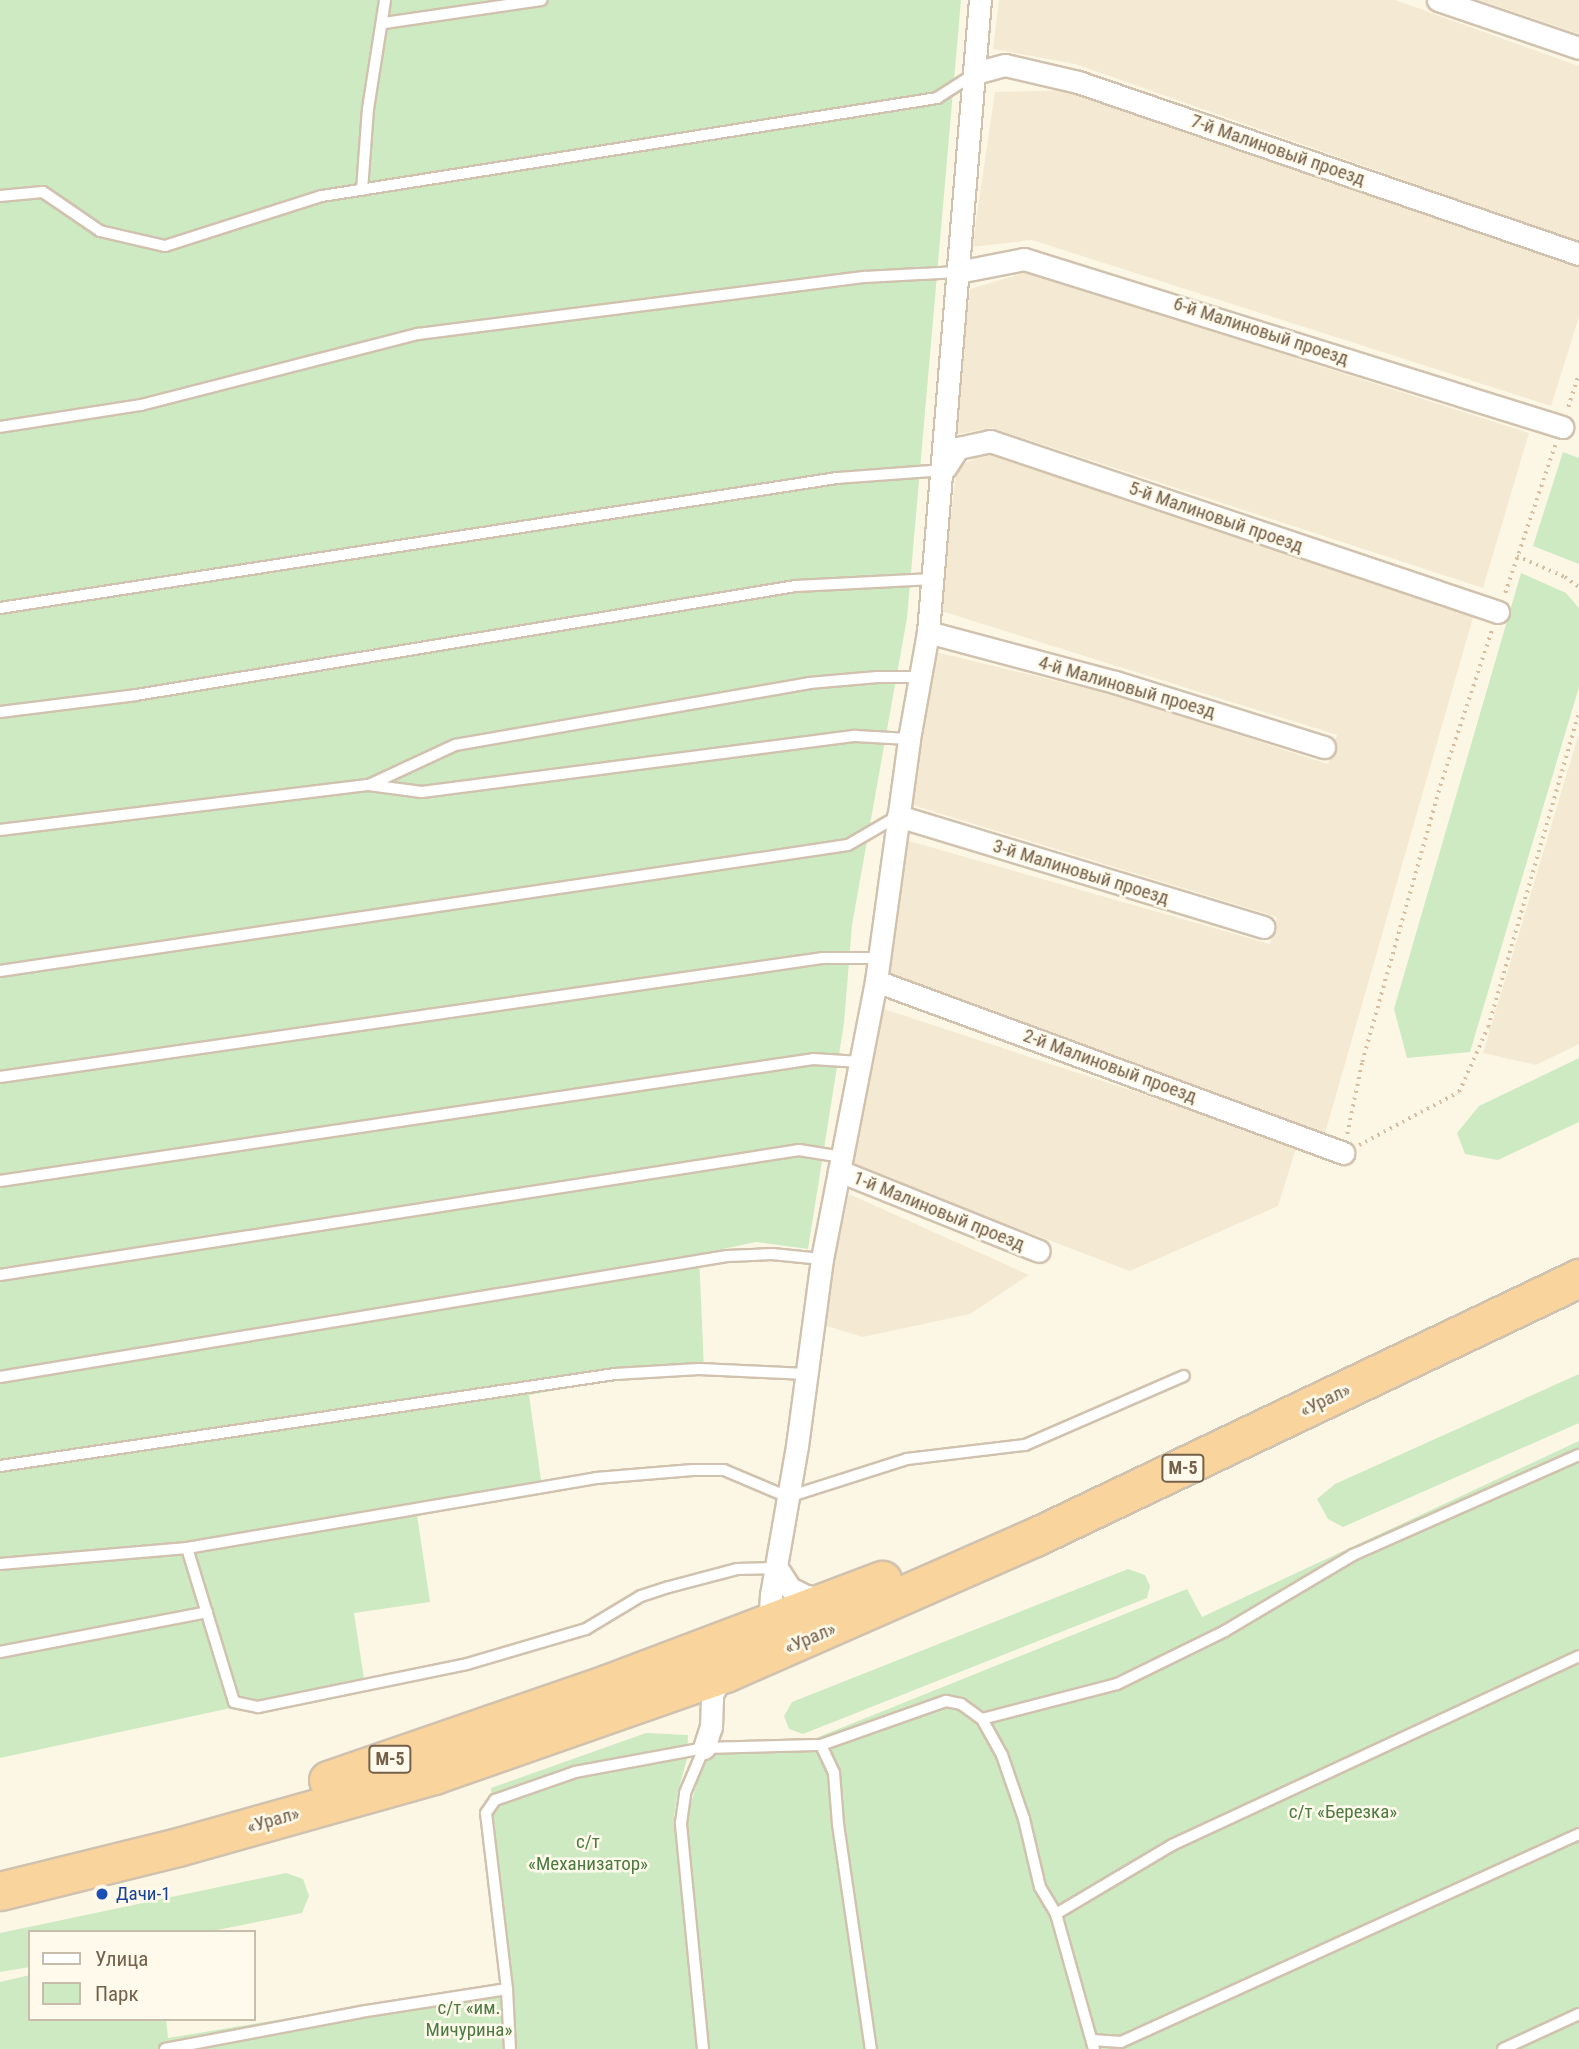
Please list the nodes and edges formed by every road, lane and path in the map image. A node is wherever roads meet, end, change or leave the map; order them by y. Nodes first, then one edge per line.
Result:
1 (385, 0) edge
2 (541, 0) edge
3 (980, 0) edge
4 (1438, 0) edge
5 (384, 23) junction
6 (1579, 48) edge
7 (975, 73) junction
8 (362, 190) junction
9 (0, 196) edge
10 (1579, 254) edge
11 (958, 272) junction
12 (1579, 374) edge
13 (1562, 426) junction
14 (0, 427) edge
15 (943, 470) junction
16 (1517, 556) junction
17 (933, 579) junction
18 (1579, 587) edge
19 (0, 608) edge
20 (1498, 612) junction
21 (928, 632) junction
22 (920, 677) junction
23 (0, 712) edge
24 (1579, 712) edge
25 (909, 738) junction
26 (1324, 747) dead end
27 (369, 785) junction
28 (898, 816) junction
29 (0, 830) edge
30 (1263, 927) dead end
31 (879, 958) junction
32 (0, 971) edge
33 (876, 981) junction
34 (860, 1062) junction
35 (0, 1077) edge
36 (1343, 1153) junction
37 (841, 1164) junction
38 (0, 1181) edge
39 (1039, 1251) dead end
40 (1579, 1256) edge
41 (822, 1259) junction
42 (0, 1275) edge
43 (1579, 1278) edge
44 (807, 1374) junction
45 (1184, 1376) dead end
46 (0, 1377) edge
47 (1579, 1455) edge
48 (0, 1466) edge
49 (788, 1497) junction
50 (187, 1548) junction
51 (0, 1564) edge
52 (775, 1575) junction
53 (842, 1597) junction
54 (207, 1612) junction
55 (777, 1637) junction
56 (0, 1652) edge
57 (1579, 1656) edge
58 (726, 1657) junction
59 (675, 1692) junction
60 (712, 1709) junction
61 (982, 1719) junction
62 (821, 1745) junction
63 (704, 1748) junction
64 (1579, 1834) edge
65 (0, 1871) edge
66 (0, 1891) edge
67 (1056, 1914) junction
68 (506, 1989) junction
69 (1579, 2014) edge
70 (1093, 2044) edge
71 (165, 2049) edge
72 (510, 2049) edge
73 (703, 2049) edge
74 (871, 2049) edge
75 (1503, 2049) edge

1 - 5 lane
2 - 5 lane
3 - 7 street
4 - 6 street
5 - 8 lane
7 - 8 lane
7 - 10 street, 7-й Малиновый проезд
7 - 11 street
8 - 9 lane
11 - 13 street, 6-й Малиновый проезд
11 - 14 lane
11 - 15 street
12 - 13 path
13 - 16 path
15 - 17 street
15 - 19 lane
15 - 20 street, 5-й Малиновый проезд
16 - 18 path
16 - 20 path
17 - 21 street
17 - 23 lane
20 - 36 path
21 - 22 street
21 - 26 street, 4-й Малиновый проезд
22 - 25 street
22 - 27 lane
24 - 36 path
25 - 27 lane
25 - 28 street
27 - 29 lane
28 - 30 street, 3-й Малиновый проезд
28 - 31 street
28 - 32 lane
31 - 33 street
31 - 35 lane
33 - 34 street
33 - 36 street, 2-й Малиновый проезд
34 - 37 street
34 - 38 lane
37 - 39 street, 1-й Малиновый проезд
37 - 41 street
37 - 42 lane
40 - 53 highway, «Урал» / М-5
41 - 44 street
41 - 46 lane
43 - 55 highway, «Урал» / М-5
44 - 48 lane
44 - 49 street
45 - 49 lane
47 - 61 lane
49 - 50 lane
49 - 52 street
50 - 51 lane
50 - 54 lane
52 - 53 street
52 - 54 lane
52 - 55 street
52 - 58 street
53 - 55 highway, «Урал» / М-5
54 - 56 lane
55 - 58 highway, «Урал» / М-5
57 - 67 lane
58 - 59 highway, «Урал» / М-5
58 - 60 street
58 - 65 highway, «Урал» / М-5
59 - 60 street
59 - 66 highway, «Урал» / М-5
60 - 63 street
61 - 62 lane
61 - 67 lane
62 - 63 lane
62 - 74 lane
63 - 68 lane
63 - 73 lane
64 - 70 lane
67 - 70 lane
68 - 71 lane
68 - 72 lane
69 - 75 lane

